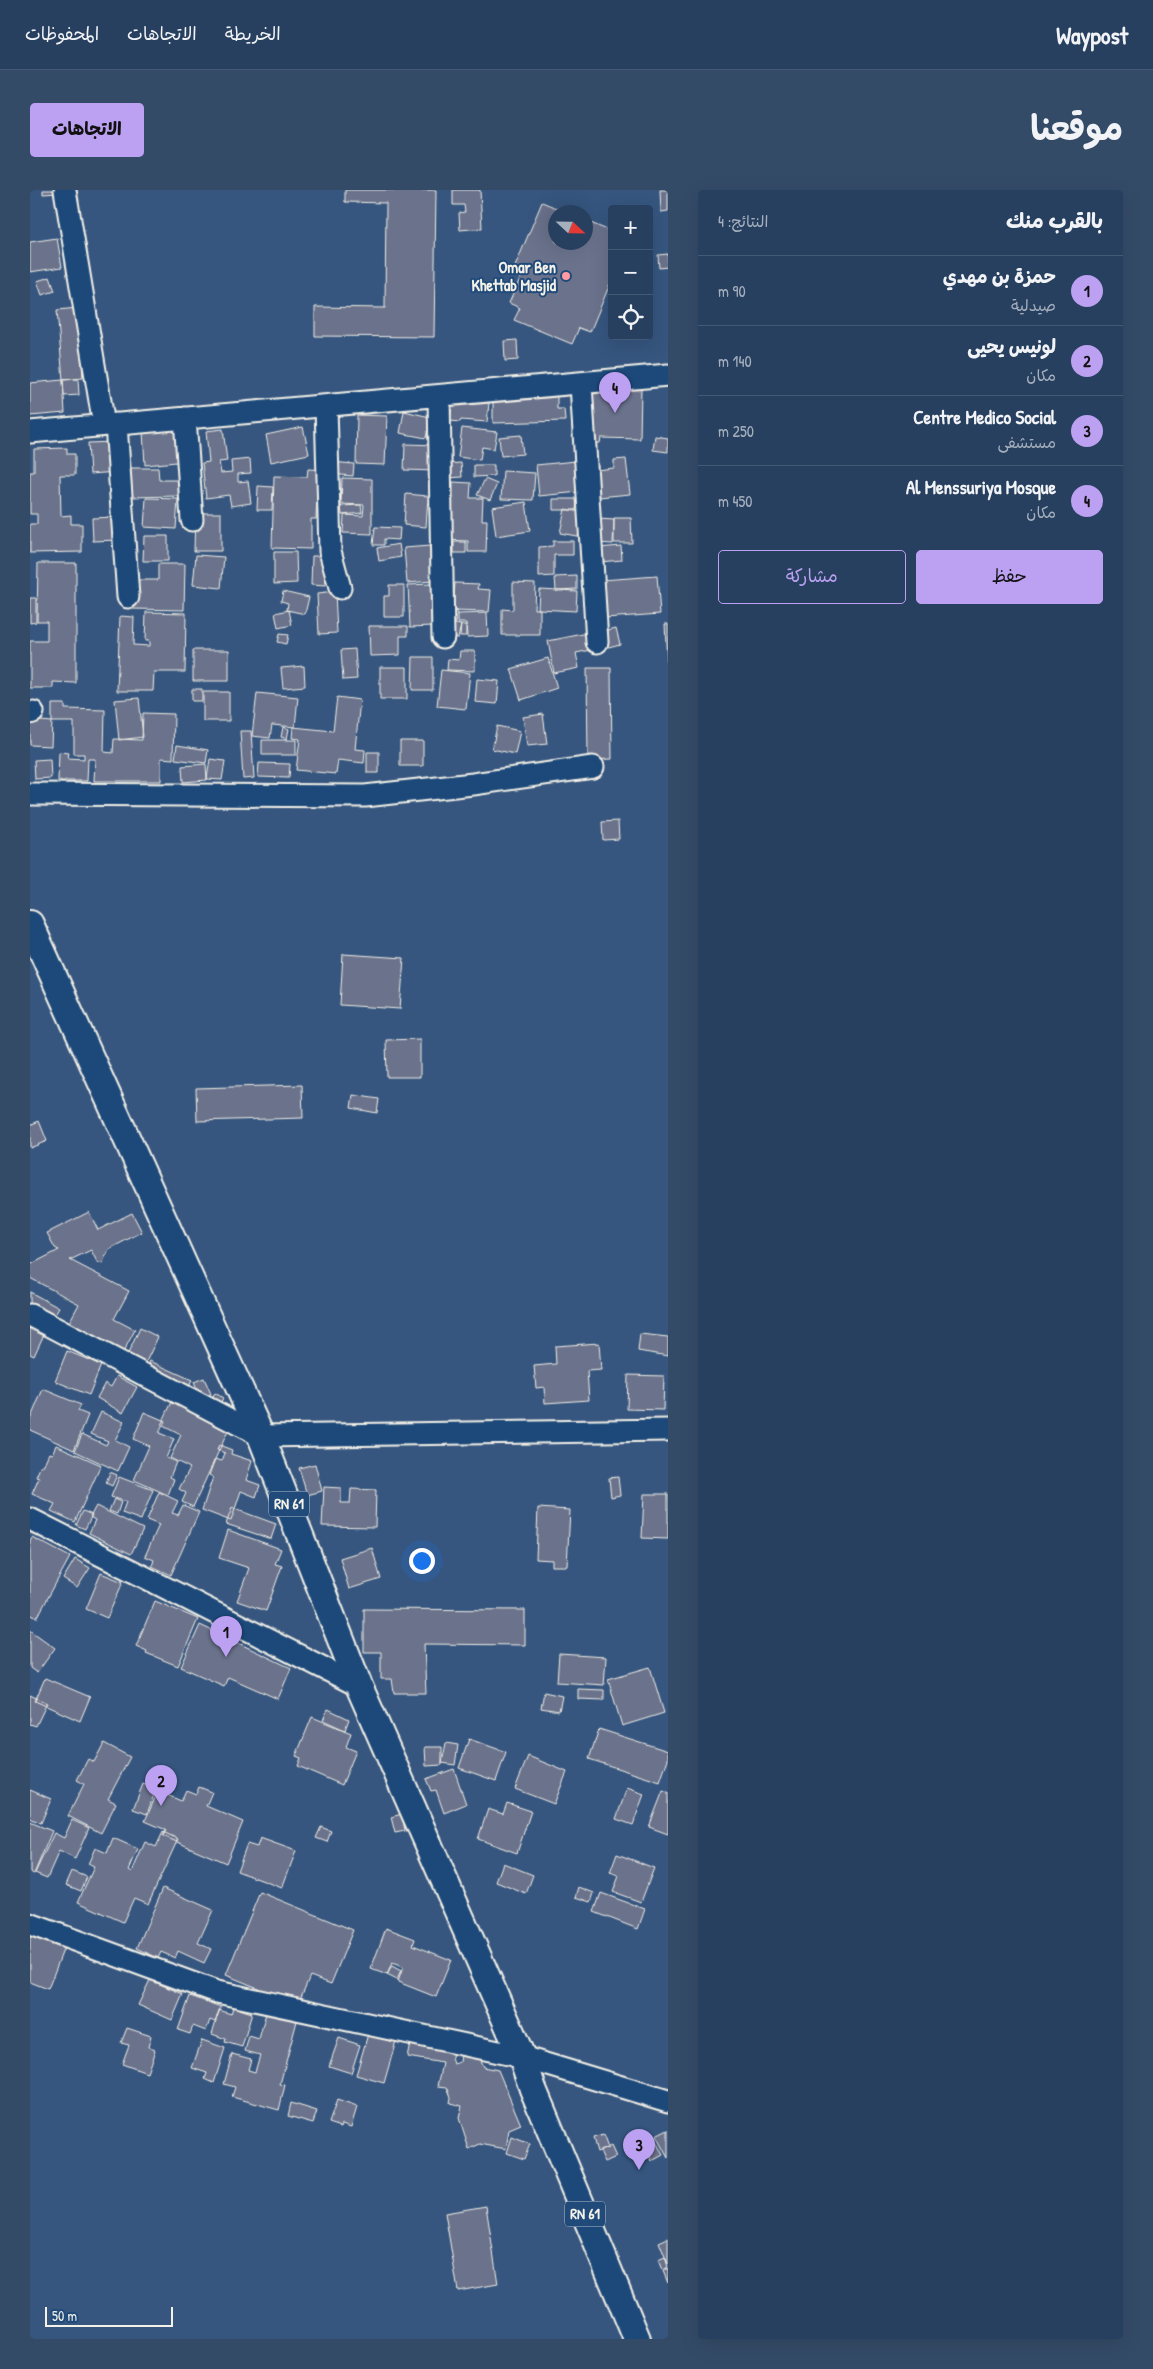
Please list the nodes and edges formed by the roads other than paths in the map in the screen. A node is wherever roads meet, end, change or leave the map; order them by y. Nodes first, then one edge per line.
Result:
1 (65, 190) edge
2 (668, 375) edge
3 (581, 384) junction
4 (440, 396) junction
5 (326, 406) junction
6 (185, 418) junction
7 (110, 425) junction
8 (30, 432) edge
9 (192, 520) dead end
10 (340, 588) dead end
11 (128, 597) dead end
12 (443, 637) dead end
13 (597, 642) dead end
14 (593, 766) dead end
15 (30, 794) edge
16 (30, 924) edge
17 (30, 1315) edge
18 (668, 1430) edge
19 (262, 1436) junction
20 (30, 1519) edge
21 (359, 1686) junction
22 (30, 1924) edge
23 (522, 2057) junction
24 (668, 2101) edge
25 (637, 2339) edge

1 - 7 street
2 - 3 street
3 - 4 street
3 - 13 street
4 - 5 street
4 - 12 street
5 - 6 street
5 - 10 street
6 - 7 street
6 - 9 street
7 - 8 street
7 - 11 street
14 - 15 street
16 - 19 main road, RN 61
17 - 19 street
18 - 19 street
19 - 21 main road, RN 61
20 - 21 street
21 - 23 main road, RN 61
22 - 23 street
23 - 24 street
23 - 25 main road, RN 61

